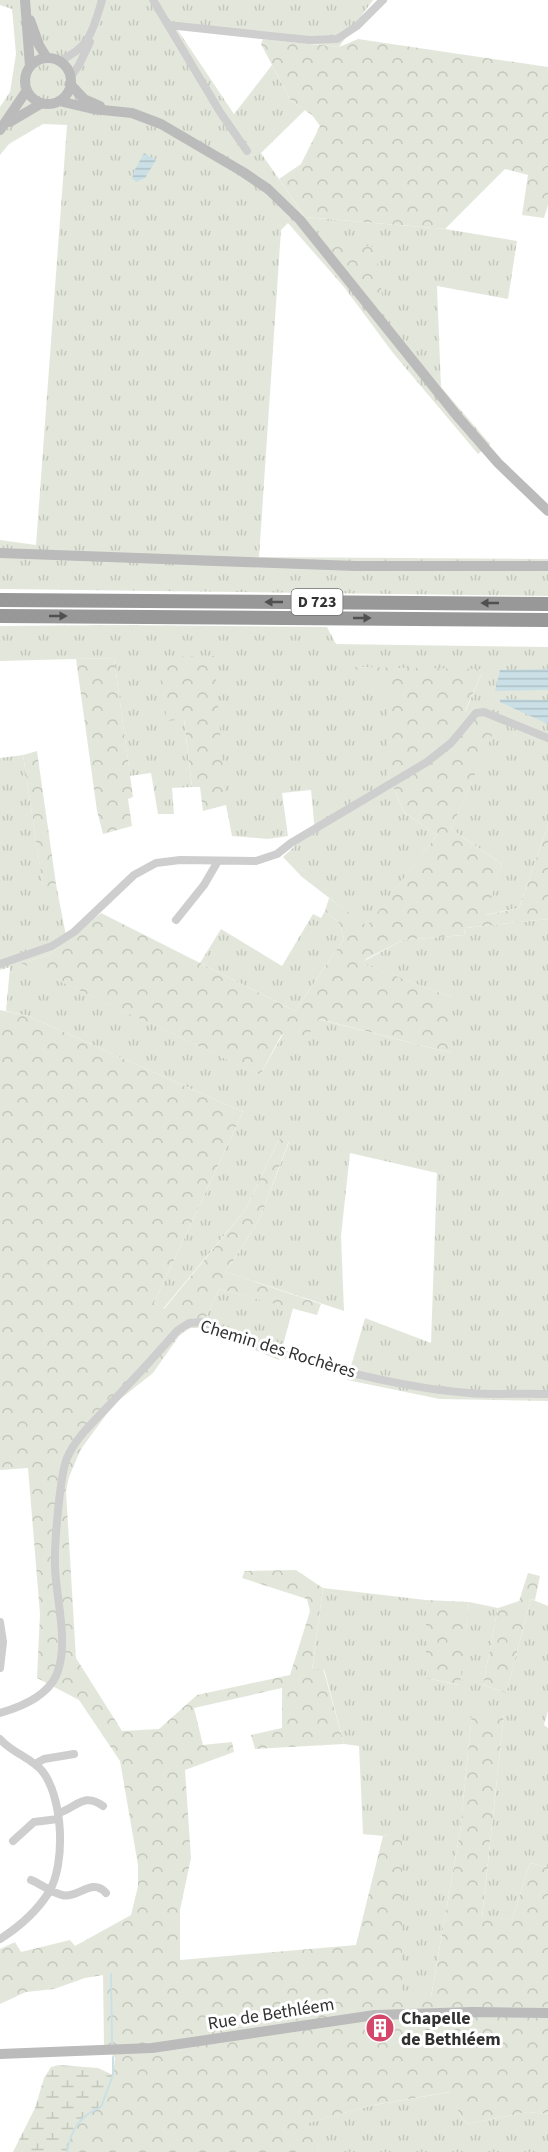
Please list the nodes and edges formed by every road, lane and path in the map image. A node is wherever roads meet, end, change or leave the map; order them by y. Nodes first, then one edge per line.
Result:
1 (102, 0) edge
2 (153, 0) edge
3 (383, 0) edge
4 (26, 5) edge
5 (168, 25) junction
6 (92, 30) junction
7 (47, 58) junction
8 (59, 61) junction
9 (30, 66) junction
10 (70, 81) junction
11 (27, 90) junction
12 (58, 101) junction
13 (42, 103) junction
14 (105, 109) junction
15 (1, 129) edge
16 (246, 151) dead end
17 (548, 511) edge
18 (0, 553) edge
19 (548, 566) edge
20 (0, 600) edge
21 (548, 604) edge
22 (0, 616) edge
23 (548, 620) edge
24 (548, 738) edge
25 (218, 861) junction
26 (176, 920) dead end
27 (0, 964) edge
28 (548, 1394) edge
29 (0, 1622) edge
30 (0, 1668) edge
31 (0, 1713) edge
32 (2, 1744) edge
33 (74, 1754) dead end
34 (35, 1764) junction
35 (103, 1806) dead end
36 (58, 1816) junction
37 (13, 1840) dead end
38 (31, 1880) dead end
39 (51, 1889) junction
40 (106, 1893) dead end
41 (0, 1939) edge
42 (548, 2013) edge
43 (0, 2054) edge

1 - 6 street
2 - 5 street
3 - 5 street
4 - 7 main road
4 - 9 main road
5 - 16 street
6 - 8 street
6 - 10 street
7 - 8 main road
7 - 9 main road
8 - 10 main road
9 - 11 main road
10 - 12 main road
10 - 14 main road
11 - 13 main road
11 - 15 main road
12 - 13 main road
12 - 14 main road
13 - 15 main road
14 - 17 main road
18 - 19 main road
21 -> 20 highway, D 723
22 -> 23 highway, D 723
24 - 25 street
25 - 26 street
25 - 27 street
28 - 31 street, Chemin des Rochères
29 - 30 street
32 - 34 street
33 - 34 street
34 - 36 street
35 - 36 street
36 - 37 street
36 - 39 street
38 - 39 street
39 - 40 street
39 - 41 street
42 - 43 main road, Rue de Bethléem

